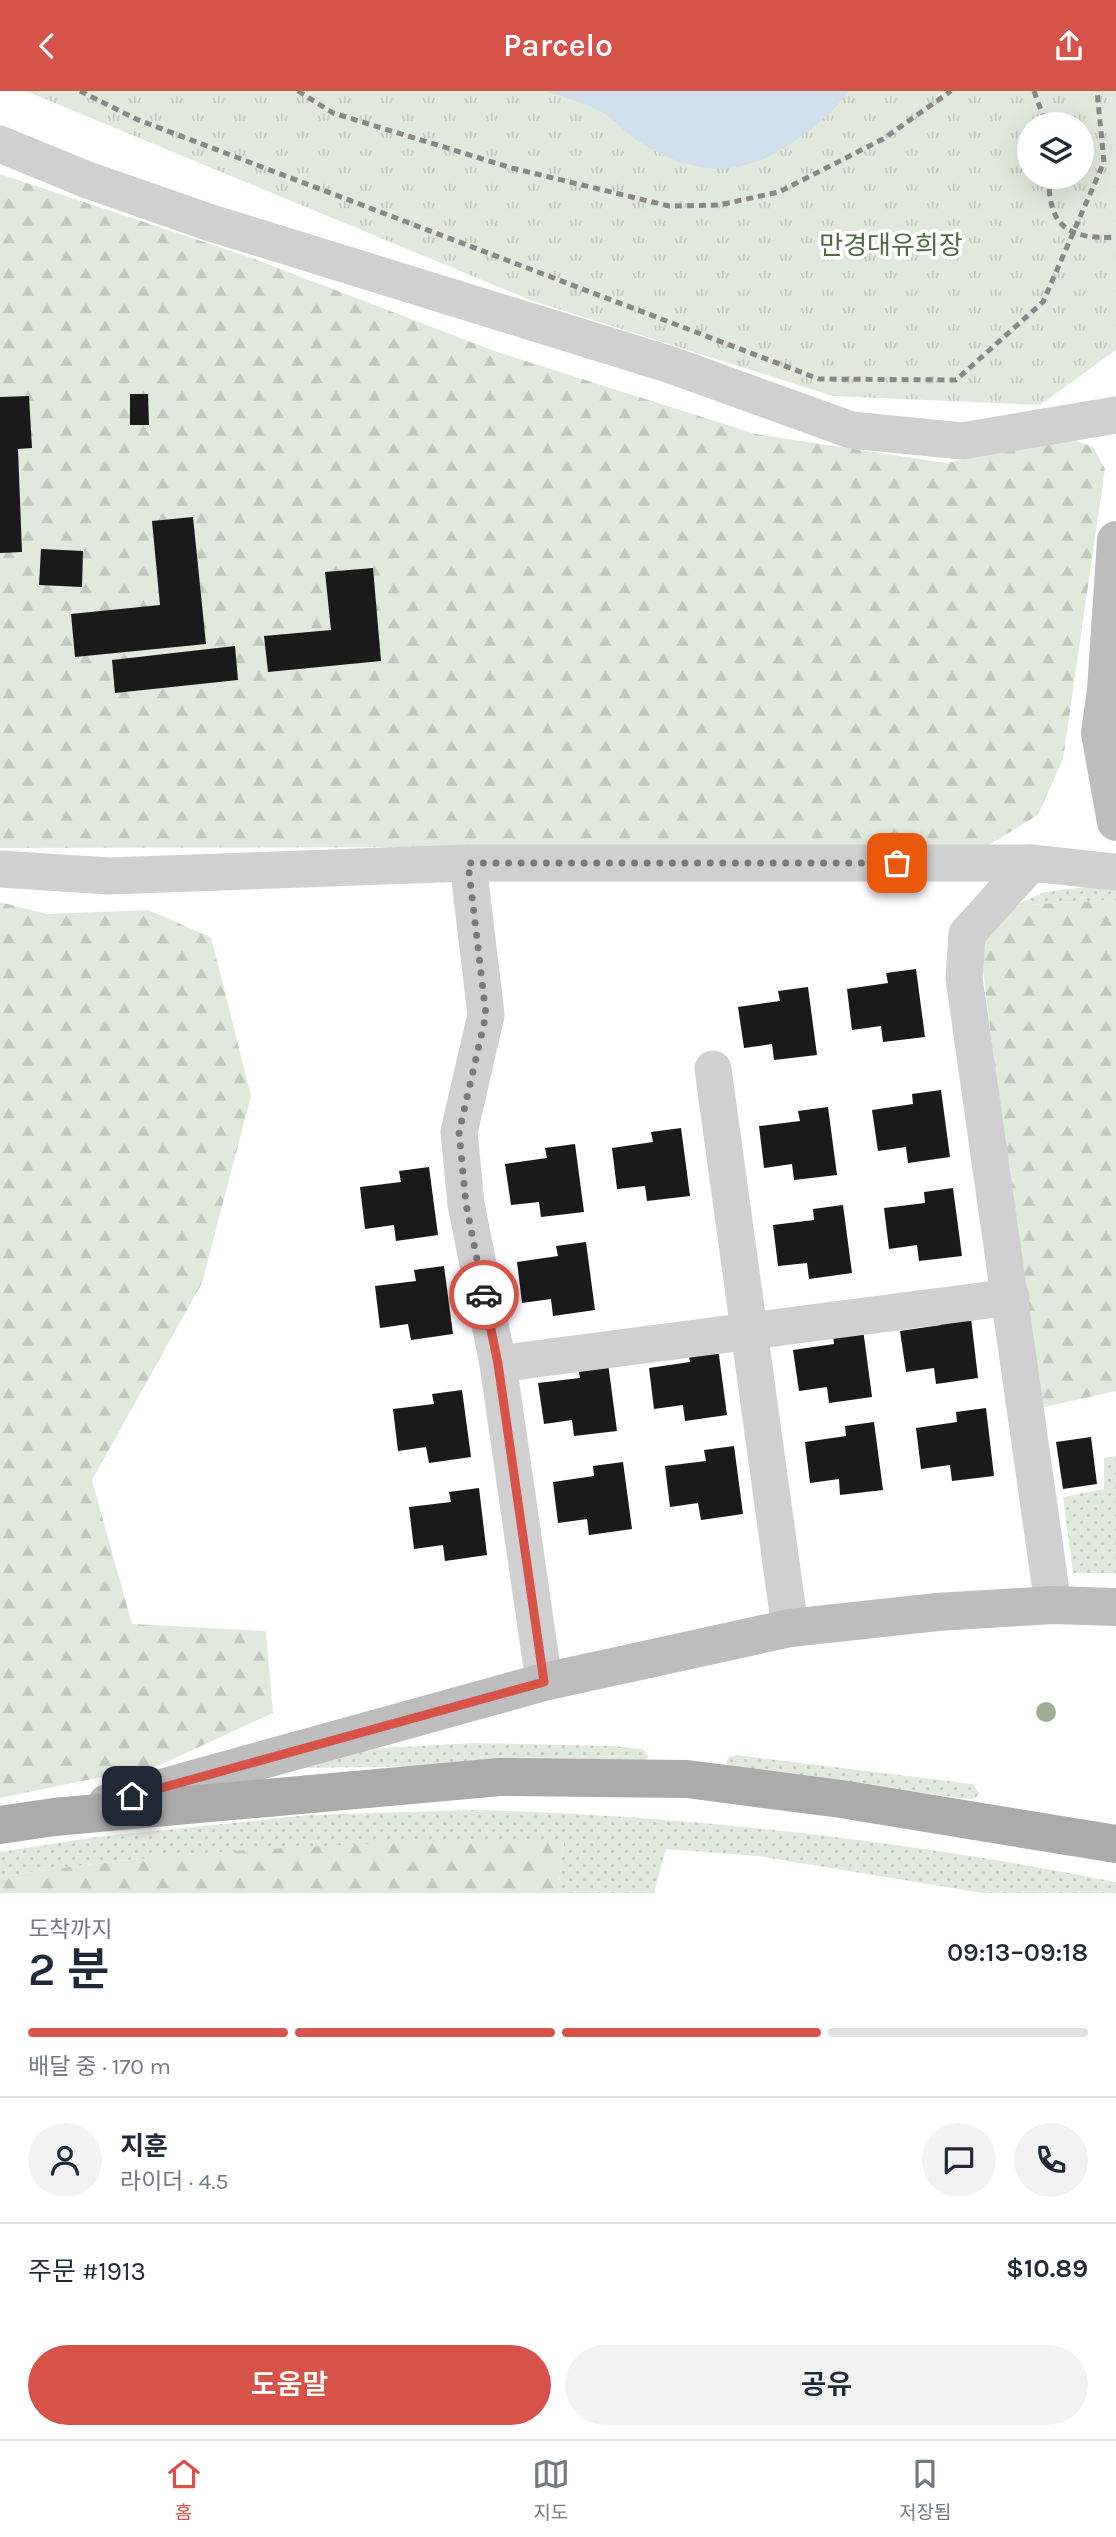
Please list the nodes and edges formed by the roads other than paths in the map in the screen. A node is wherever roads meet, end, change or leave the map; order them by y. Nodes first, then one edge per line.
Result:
1 (0, 144) edge
2 (1116, 415) edge
3 (1116, 540) edge
4 (1116, 822) edge
5 (468, 863) junction
6 (1031, 863) junction
7 (0, 869) edge
8 (1116, 872) edge
9 (713, 1069) dead end
10 (1011, 1297) junction
11 (749, 1332) junction
12 (498, 1364) junction
13 (1053, 1605) junction
14 (1116, 1607) edge
15 (790, 1628) junction
16 (544, 1682) junction
17 (54, 1817) junction
18 (0, 1825) edge
19 (1116, 1844) edge

1 - 2 street
3 - 4 main road
5 - 6 street
5 - 7 street
5 - 12 street
6 - 8 street
6 - 10 street
9 - 11 street
10 - 11 street
10 - 13 street
11 - 12 street
11 - 15 street
12 - 16 street
13 - 14 main road
13 - 15 main road
15 - 16 main road
16 - 17 main road
17 - 18 main road
17 - 19 main road

